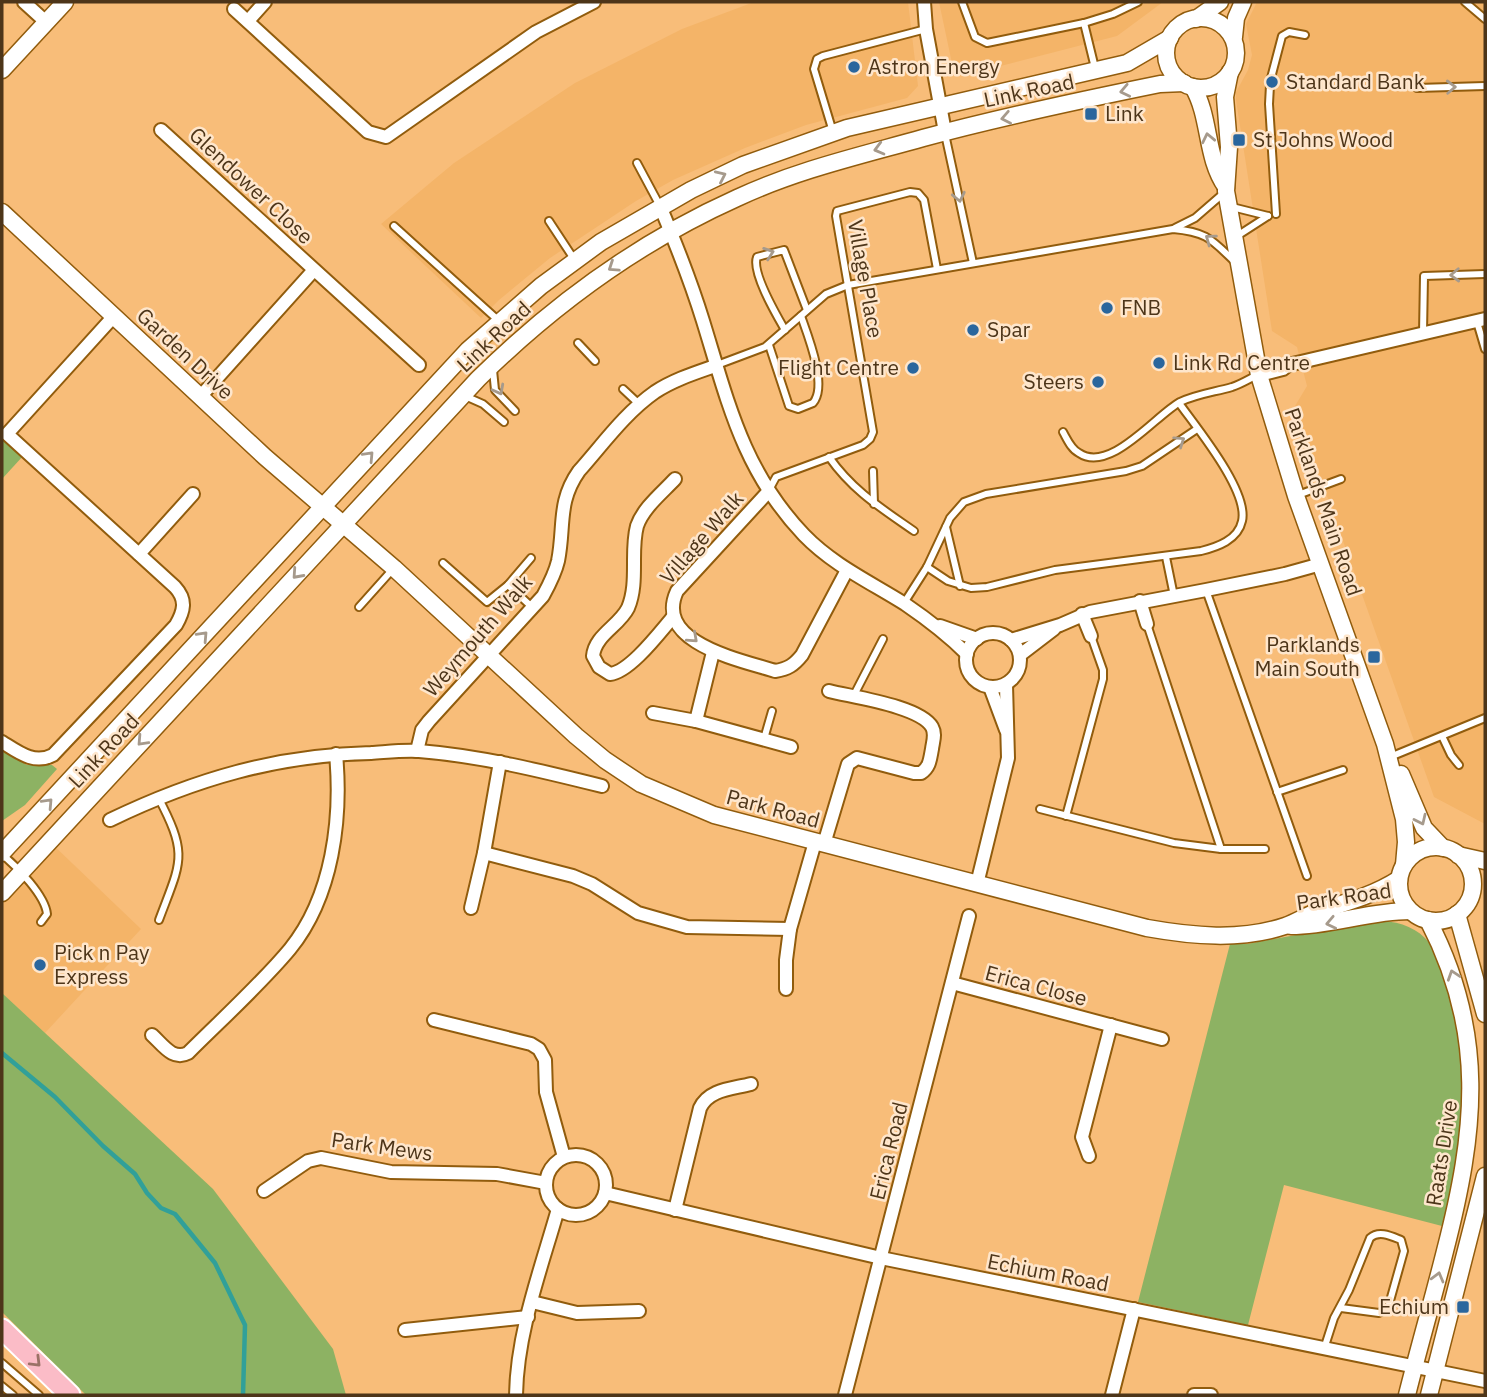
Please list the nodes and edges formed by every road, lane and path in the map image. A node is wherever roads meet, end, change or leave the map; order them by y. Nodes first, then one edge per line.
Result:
1 (24, 2) edge
2 (65, 2) edge
3 (265, 2) edge
4 (594, 2) edge
5 (924, 2) edge
6 (962, 2) edge
7 (1138, 2) edge
8 (1220, 2) edge
9 (1243, 2) edge
10 (1465, 2) edge
11 (234, 9) dead end
12 (1196, 19) junction
13 (1485, 19) edge
14 (248, 21) junction
15 (46, 22) junction
16 (1084, 23) junction
17 (926, 29) junction
18 (1305, 35) dead end
19 (1234, 37) junction
20 (1170, 38) junction
21 (2, 70) edge
22 (1095, 70) junction
23 (1230, 72) junction
24 (1188, 85) junction
25 (1485, 86) edge
26 (1417, 88) dead end
27 (940, 106) junction
28 (161, 130) dead end
29 (945, 132) junction
30 (833, 133) junction
31 (637, 163) dead end
32 (1227, 195) junction
33 (660, 206) junction
34 (2, 212) edge
35 (1276, 214) dead end
36 (549, 221) dead end
37 (394, 226) dead end
38 (1173, 229) junction
39 (670, 231) junction
40 (1235, 237) junction
41 (575, 260) junction
42 (974, 263) junction
43 (1239, 265) junction
44 (937, 269) junction
45 (313, 271) junction
46 (1485, 274) edge
47 (848, 285) junction
48 (807, 310) junction
49 (114, 316) junction
50 (801, 316) junction
51 (499, 321) junction
52 (1481, 321) edge
53 (785, 330) junction
54 (1423, 335) junction
55 (578, 343) dead end
56 (769, 345) junction
57 (1485, 349) edge
58 (595, 361) dead end
59 (493, 364) junction
60 (419, 365) dead end
61 (715, 366) junction
62 (1259, 375) junction
63 (622, 389) dead end
64 (463, 395) junction
65 (200, 397) junction
66 (1179, 403) junction
67 (639, 404) junction
68 (515, 411) dead end
69 (504, 422) dead end
70 (1197, 429) junction
71 (4, 432) edge
72 (1063, 432) dead end
73 (829, 457) junction
74 (873, 471) dead end
75 (675, 479) dead end
76 (1340, 479) dead end
77 (768, 492) junction
78 (192, 494) dead end
79 (1296, 496) junction
80 (874, 504) junction
81 (323, 507) junction
82 (342, 524) junction
83 (946, 527) junction
84 (914, 531) dead end
85 (139, 554) junction
86 (1166, 557) junction
87 (531, 558) dead end
88 (443, 563) dead end
89 (1321, 564) junction
90 (926, 567) junction
91 (394, 568) junction
92 (847, 570) junction
93 (508, 585) junction
94 (960, 586) junction
95 (1206, 590) junction
96 (1174, 596) junction
97 (1140, 601) junction
98 (904, 603) junction
99 (359, 607) dead end
100 (533, 608) junction
101 (1082, 614) junction
102 (673, 617) junction
103 (933, 623) junction
104 (1147, 624) joint
105 (1060, 625) junction
106 (1091, 636) joint
107 (883, 639) dead end
108 (977, 639) junction
109 (1012, 640) junction
110 (713, 652) junction
111 (967, 654) junction
112 (1020, 655) junction
113 (490, 656) junction
114 (1006, 685) junction
115 (990, 687) junction
116 (829, 691) dead end
117 (853, 697) junction
118 (772, 710) dead end
119 (653, 713) dead end
120 (1485, 718) edge
121 (696, 721) junction
122 (1007, 734) junction
123 (1442, 736) junction
124 (764, 739) junction
125 (2, 742) edge
126 (791, 747) dead end
127 (417, 751) junction
128 (1388, 753) junction
129 (336, 754) junction
130 (500, 762) junction
131 (1460, 765) dead end
132 (1343, 771) dead end
133 (602, 786) dead end
134 (1277, 792) junction
135 (158, 797) junction
136 (1040, 809) dead end
137 (1066, 816) junction
138 (110, 820) dead end
139 (819, 843) junction
140 (1443, 848) junction
141 (1220, 849) junction
142 (1265, 849) dead end
143 (2, 853) edge
144 (484, 853) junction
145 (1458, 855) junction
146 (1485, 861) edge
147 (22, 871) junction
148 (1401, 872) junction
149 (1307, 876) dead end
150 (977, 884) junction
151 (1485, 884) edge
152 (2, 893) edge
153 (1469, 900) junction
154 (471, 908) dead end
155 (1410, 911) junction
156 (1457, 914) junction
157 (969, 916) dead end
158 (159, 920) dead end
159 (1428, 920) junction
160 (41, 922) dead end
161 (1284, 926) junction
162 (790, 929) junction
163 (952, 984) junction
164 (786, 989) dead end
165 (1485, 1014) edge
166 (434, 1020) dead end
167 (1111, 1025) junction
168 (152, 1035) dead end
169 (1162, 1039) dead end
170 (751, 1084) dead end
171 (1089, 1156) dead end
172 (564, 1157) junction
173 (1485, 1176) edge
174 (546, 1183) junction
175 (264, 1191) dead end
176 (605, 1193) junction
177 (558, 1209) junction
178 (676, 1210) junction
179 (881, 1258) junction
180 (532, 1302) junction
181 (1341, 1308) junction
182 (1134, 1310) junction
183 (639, 1311) dead end
184 (528, 1317) junction
185 (2, 1329) edge
186 (405, 1330) dead end
187 (1324, 1349) junction
188 (2, 1363) edge
189 (1414, 1366) junction
190 (1435, 1371) junction
191 (1485, 1381) edge
192 (2, 1386) edge
193 (13, 1395) edge
194 (39, 1395) edge
195 (70, 1395) edge
196 (516, 1395) edge
197 (845, 1395) edge
198 (1112, 1395) edge
199 (1194, 1395) edge
200 (1211, 1395) edge
201 (1407, 1395) edge
202 (1429, 1395) edge

1 - 15 street
2 - 15 street
3 - 14 street
4 - 14 street
5 - 17 street
6 - 16 lane
7 - 16 lane
8 - 12 street
9 - 19 street
10 - 13 lane
11 - 14 street
12 - 19 street
12 - 20 street
15 - 21 street
16 - 22 lane
17 - 27 street
17 - 30 lane
18 - 35 lane
19 - 23 street
20 - 22 street, Link Road
20 - 24 street
22 - 27 street, Link Road
23 - 24 street
23 - 32 street, Parklands Main Road
24 -> 29 street, Link Road
32 -> 24 street, Parklands Main Road
26 -> 25 lane
27 - 29 street
27 - 30 street, Link Road
28 - 45 street, Glendower Close
29 -> 39 street, Link Road
29 -> 42 lane
33 -> 30 street, Link Road
31 - 33 lane
32 - 38 lane
32 - 40 street, Parklands Main Road
32 - 40 lane
33 - 39 street, Village Walk
33 - 41 street, Link Road
34 - 49 street, Garden Drive
36 - 41 lane
37 - 51 lane
38 - 42 lane
43 -> 38 lane
39 -> 59 street, Link Road
39 - 61 street, Village Walk
40 - 43 street, Parklands Main Road
41 - 51 street, Link Road
42 - 44 lane
43 - 62 street, Parklands Main Road
44 - 47 lane
44 - 47 lane, Village Place
45 - 60 street, Glendower Close
45 - 65 street, Glendower Close
46 -> 54 lane
47 - 48 lane
47 - 73 lane, Village Place
48 - 50 lane
53 -> 48 lane
49 - 65 street, Garden Drive
49 - 71 street
50 - 53 lane
50 - 56 lane
81 -> 51 street, Link Road
52 - 54 street
52 - 57 lane
53 - 56 lane
54 - 62 street
55 - 58 lane
56 - 61 lane
59 - 64 street, Link Road
59 -> 68 lane
61 - 67 street, Weymouth Walk
61 - 77 street, Village Walk
62 - 66 lane
62 - 79 street, Parklands Main Road
63 - 67 lane
64 - 69 lane
64 - 82 street, Link Road
65 - 81 street, Garden Drive
66 - 70 lane
66 - 72 lane
67 - 100 street, Weymouth Walk
83 -> 70 lane
70 - 86 lane
71 - 85 street
73 - 77 lane
73 - 80 lane
74 - 80 lane
75 - 102 street
76 - 79 lane
77 - 92 street, Village Walk
77 - 102 street, Village Walk
78 - 85 street
79 - 89 street, Parklands Main Road
80 - 84 lane
81 - 82 street, Garden Drive
143 -> 81 street, Link Road
82 - 91 street, Park Road
82 -> 147 street, Link Road
83 - 90 lane
83 - 94 lane
85 - 125 street
86 - 94 lane
86 - 96 lane
87 - 93 lane
88 - 93 lane
89 - 95 street
89 - 128 street, Parklands Main Road
90 - 94 lane
90 - 98 lane
91 - 99 lane
91 - 113 street, Park Road
92 - 98 street, Village Walk
92 - 110 street, Village Walk
93 - 100 lane
95 - 96 street
95 - 134 lane
96 - 97 street
97 - 101 street
97 - 104 street
98 - 103 street, Village Walk
100 - 113 street, Weymouth Walk
101 - 105 street
101 - 106 street
102 -> 110 street, Village Walk
103 - 108 street, Village Walk
103 - 111 street, Village Walk
104 - 141 lane
105 - 109 street
105 - 112 street
106 - 137 lane
107 - 117 lane
108 - 109 street
108 - 111 street
109 - 112 street
110 - 121 street
111 - 115 street
112 - 114 street
113 - 127 street, Weymouth Walk
113 - 139 street, Park Road
114 - 115 street
114 - 122 street
115 - 122 street
116 - 117 street
117 - 139 street
118 - 124 lane
119 - 121 street
120 - 123 lane
121 - 124 street
122 - 150 street
123 - 128 lane
123 - 131 lane
124 - 126 street
127 - 129 street
127 - 130 street
128 -> 140 street, Parklands Main Road
128 - 148 street, Parklands Main Road
129 - 135 street
129 - 168 street
130 - 133 street
130 - 144 street
132 - 134 lane
134 - 149 lane
135 - 138 street
135 - 158 lane
136 - 137 lane
137 - 141 lane
139 - 150 street, Park Road
139 - 162 street
140 - 145 street
140 - 148 street
141 - 142 lane
143 - 147 lane
144 - 154 street
144 - 162 street
145 - 146 street
145 - 153 street
147 - 152 street, Link Road
147 - 160 lane
148 - 155 street
148 - 161 street, Park Road
150 - 161 street, Park Road
151 - 153 street
153 - 156 street
155 - 159 street
155 -> 161 street, Park Road
156 - 159 street
156 - 165 street
157 - 163 street, Erica Road
189 -> 159 street, Raats Drive
162 - 164 street
163 - 167 street, Erica Close
163 - 179 street, Erica Road
166 - 172 street
167 - 169 street, Erica Close
167 - 171 street, Erica Close
170 - 178 street
172 - 174 street
172 - 176 street
173 - 190 street, Raats Drive
174 - 175 street, Park Mews
174 - 177 street
176 - 177 street
176 - 178 street, Echium Road
177 - 180 street
178 - 179 street, Echium Road
179 - 182 street, Echium Road
179 - 197 street, Erica Road
180 - 183 street
180 - 184 street
181 - 181 lane
181 - 187 lane
182 - 187 street, Echium Road
182 - 198 street
184 - 186 street
184 - 196 street
185 -> 195 main road
187 - 189 street, Echium Road
188 - 194 lane
189 - 190 street, Echium Road
189 - 201 street, Raats Drive
190 - 191 street, Echium Road
190 - 202 street, Raats Drive
192 - 193 lane
199 - 200 street

